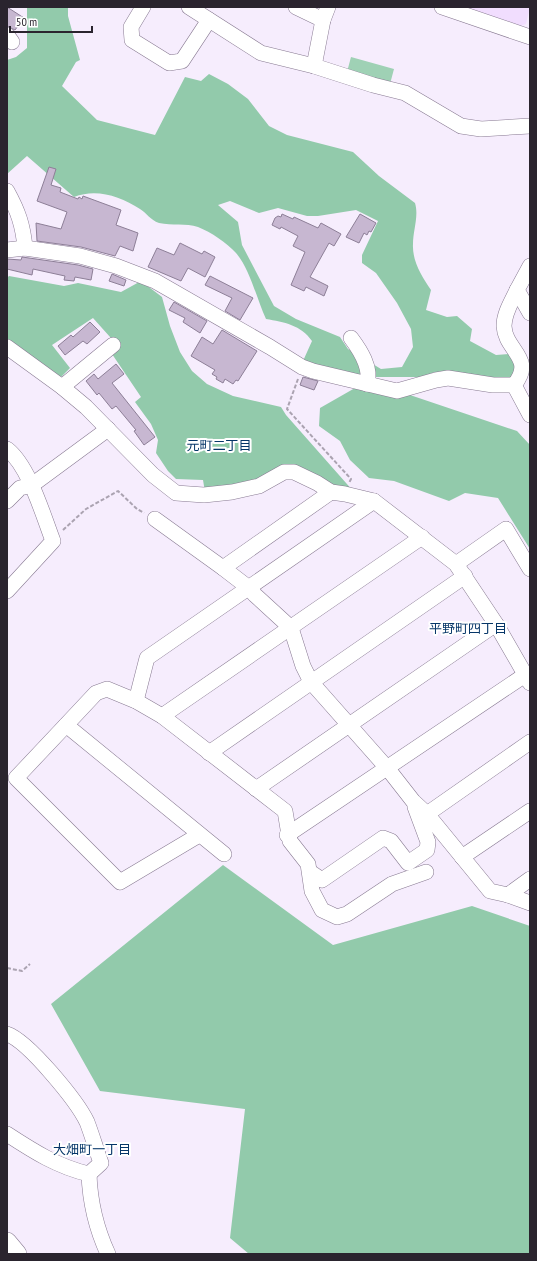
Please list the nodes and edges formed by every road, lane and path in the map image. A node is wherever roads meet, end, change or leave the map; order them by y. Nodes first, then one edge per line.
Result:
1 (143, 7) edge
2 (189, 7) edge
3 (296, 7) edge
4 (442, 7) edge
5 (325, 14) edge
6 (209, 20) junction
7 (530, 37) edge
8 (314, 66) junction
9 (530, 126) edge
10 (7, 191) edge
11 (25, 248) junction
12 (7, 250) edge
13 (530, 266) edge
14 (518, 290) junction
15 (530, 313) edge
16 (351, 338) dead end
17 (113, 345) dead end
18 (7, 346) edge
19 (302, 367) junction
20 (366, 384) junction
21 (514, 385) junction
22 (62, 386) junction
23 (530, 414) edge
24 (108, 428) junction
25 (7, 449) edge
26 (32, 485) junction
27 (338, 493) junction
28 (7, 501) edge
29 (374, 501) junction
30 (155, 519) joint
31 (422, 537) junction
32 (53, 542) junction
33 (456, 564) junction
34 (223, 568) junction
35 (530, 569) edge
36 (465, 576) junction
37 (249, 588) junction
38 (7, 591) edge
39 (496, 624) junction
40 (291, 628) junction
41 (527, 679) edge
42 (311, 682) junction
43 (136, 701) junction
44 (162, 716) junction
45 (348, 725) junction
46 (66, 726) junction
47 (530, 742) edge
48 (209, 753) junction
49 (388, 768) junction
50 (256, 789) junction
51 (413, 801) junction
52 (530, 811) edge
53 (426, 814) junction
54 (199, 835) junction
55 (288, 835) junction
56 (224, 854) dead end
57 (462, 858) junction
58 (310, 872) junction
59 (426, 872) dead end
60 (530, 879) edge
61 (508, 895) junction
62 (530, 903) edge
63 (30, 964) dead end
64 (7, 968) edge
65 (7, 1034) edge
66 (7, 1134) edge
67 (89, 1174) junction
68 (7, 1242) edge
69 (17, 1254) edge
70 (108, 1254) edge

1 - 6 street
2 - 6 street
3 - 5 street
4 - 7 street
5 - 8 street
6 - 8 street
8 - 9 street
10 - 11 street
11 - 12 street
11 - 19 street
13 - 14 street
14 - 15 street
14 - 21 street
16 - 20 street
17 - 22 street
18 - 22 street
19 - 20 street
19 - 27 path
20 - 21 street
21 - 23 street
22 - 24 street
24 - 26 street
24 - 27 street
25 - 26 street
26 - 28 street
26 - 32 street
27 - 29 street
27 - 34 street
29 - 31 street
29 - 37 street
30 - 32 path
30 - 34 street
31 - 33 street
31 - 40 street
32 - 38 street
33 - 35 street
33 - 36 street
34 - 37 street
36 - 39 street
36 - 42 street
37 - 40 street
37 - 43 street
39 - 41 street
39 - 45 street
40 - 42 street
40 - 44 street
41 - 49 street
42 - 45 street
42 - 48 street
43 - 44 street
43 - 46 street
44 - 48 street
45 - 49 street
45 - 50 street
46 - 54 street
46 - 54 street
47 - 53 street
48 - 50 street
49 - 51 street
49 - 55 street
50 - 55 street
51 - 53 street
51 - 58 street
52 - 57 street
53 - 57 street
54 - 56 street
55 - 58 street
57 - 61 street
58 - 59 street
60 - 61 street
61 - 62 street
63 - 64 path
65 - 67 street
66 - 67 street
67 - 70 street
68 - 69 main road

